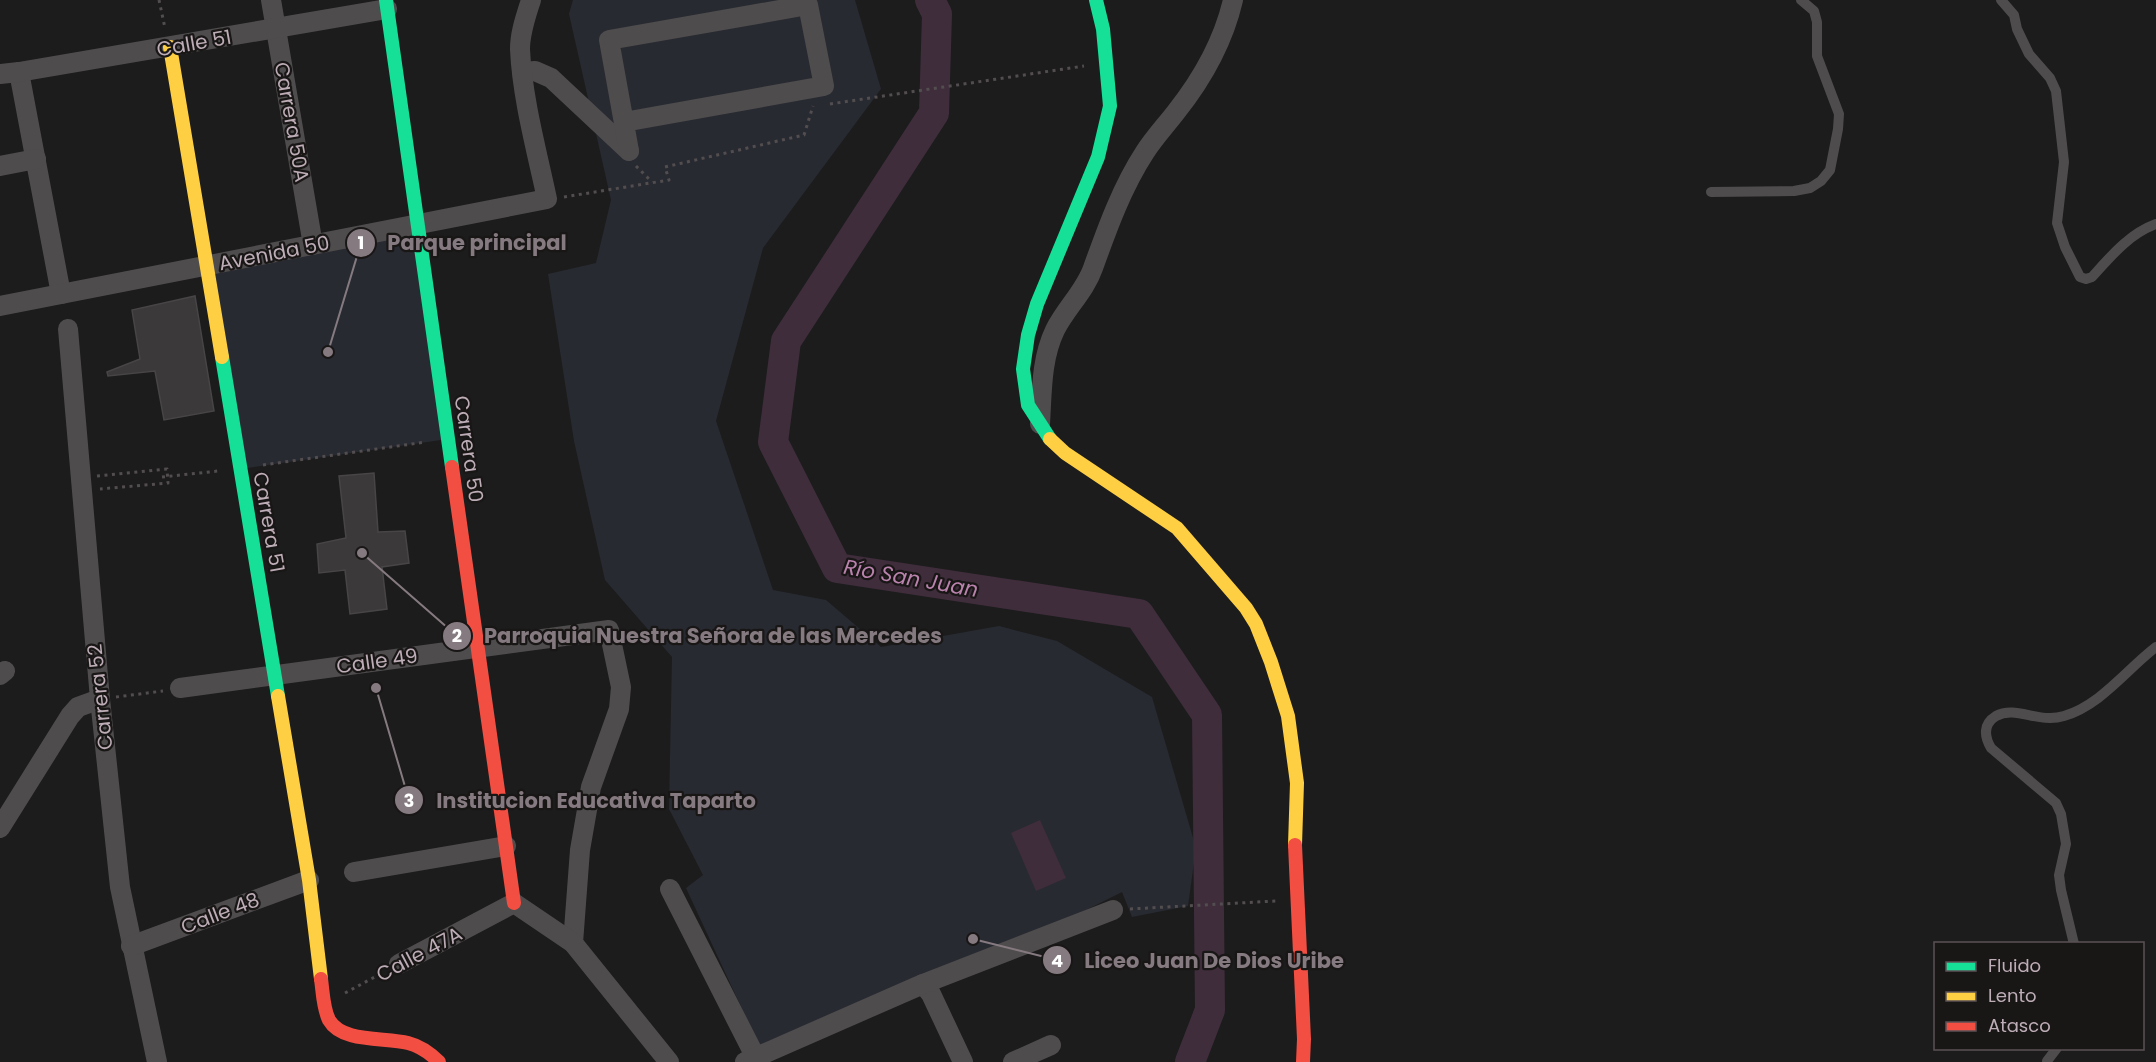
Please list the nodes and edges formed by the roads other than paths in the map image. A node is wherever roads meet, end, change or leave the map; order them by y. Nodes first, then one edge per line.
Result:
1 (271, 0) edge
2 (531, 0) edge
3 (1096, 0) edge
4 (1233, 0) edge
5 (1801, 0) edge
6 (2001, 0) edge
7 (386, 5) edge
8 (276, 28) junction
9 (170, 47) junction
10 (523, 72) junction
11 (10, 73) edge
12 (624, 122) junction
13 (36, 159) junction
14 (0, 166) edge
15 (1711, 192) dead end
16 (418, 224) junction
17 (2156, 225) edge
18 (313, 245) junction
19 (206, 266) junction
20 (61, 294) junction
21 (0, 306) edge
22 (68, 329) dead end
23 (1040, 424) junction
24 (2156, 647) edge
25 (478, 648) junction
26 (275, 675) junction
27 (180, 688) road end
28 (100, 699) junction
29 (0, 828) edge
30 (506, 846) junction
31 (354, 872) dead end
32 (309, 880) junction
33 (670, 890) dead end
34 (514, 903) junction
35 (1113, 910) dead end
36 (2074, 942) edge
37 (573, 943) junction
38 (132, 946) junction
39 (399, 964) road end
40 (923, 984) junction
41 (1051, 1045) dead end
42 (151, 1060) edge
43 (753, 1060) edge
44 (439, 1062) edge
45 (669, 1062) edge
46 (963, 1062) edge
47 (1013, 1062) edge
48 (1303, 1062) edge

1 - 8 street, Carrera 50A
2 - 10 street
3 - 23 street
4 - 23 street
5 - 15 lane
6 - 17 lane
7 - 8 street, Calle 51
7 - 16 street, Carrera 50
8 - 9 street, Calle 51
8 - 18 street, Carrera 50A
9 - 11 street, Calle 51
9 - 19 street, Carrera 51
10 - 12 street
10 - 16 street, Avenida 50
11 - 13 street
12 - 12 street
13 - 14 street
13 - 20 street
16 - 18 street, Avenida 50
16 - 25 street, Carrera 50
18 - 19 street, Avenida 50
19 - 20 street, Avenida 50
19 - 26 street, Carrera 51
20 - 21 street, Avenida 50
22 - 28 street, Carrera 52
23 - 48 street
24 - 36 lane
25 - 26 street, Calle 49
25 - 30 street, Carrera 50
25 - 37 street, Calle 49
26 - 27 street, Calle 49
26 - 32 street, Carrera 51
28 - 29 street
28 - 38 street, Carrera 52
30 - 31 street
30 - 34 street, Carrera 50
32 - 38 street, Calle 48
32 - 44 street, Carrera 51
33 - 43 street
34 - 37 street
34 - 39 street, Calle 47A
35 - 40 street
37 - 45 street
38 - 42 street, Carrera 52
40 - 43 street
40 - 46 street
41 - 47 street

